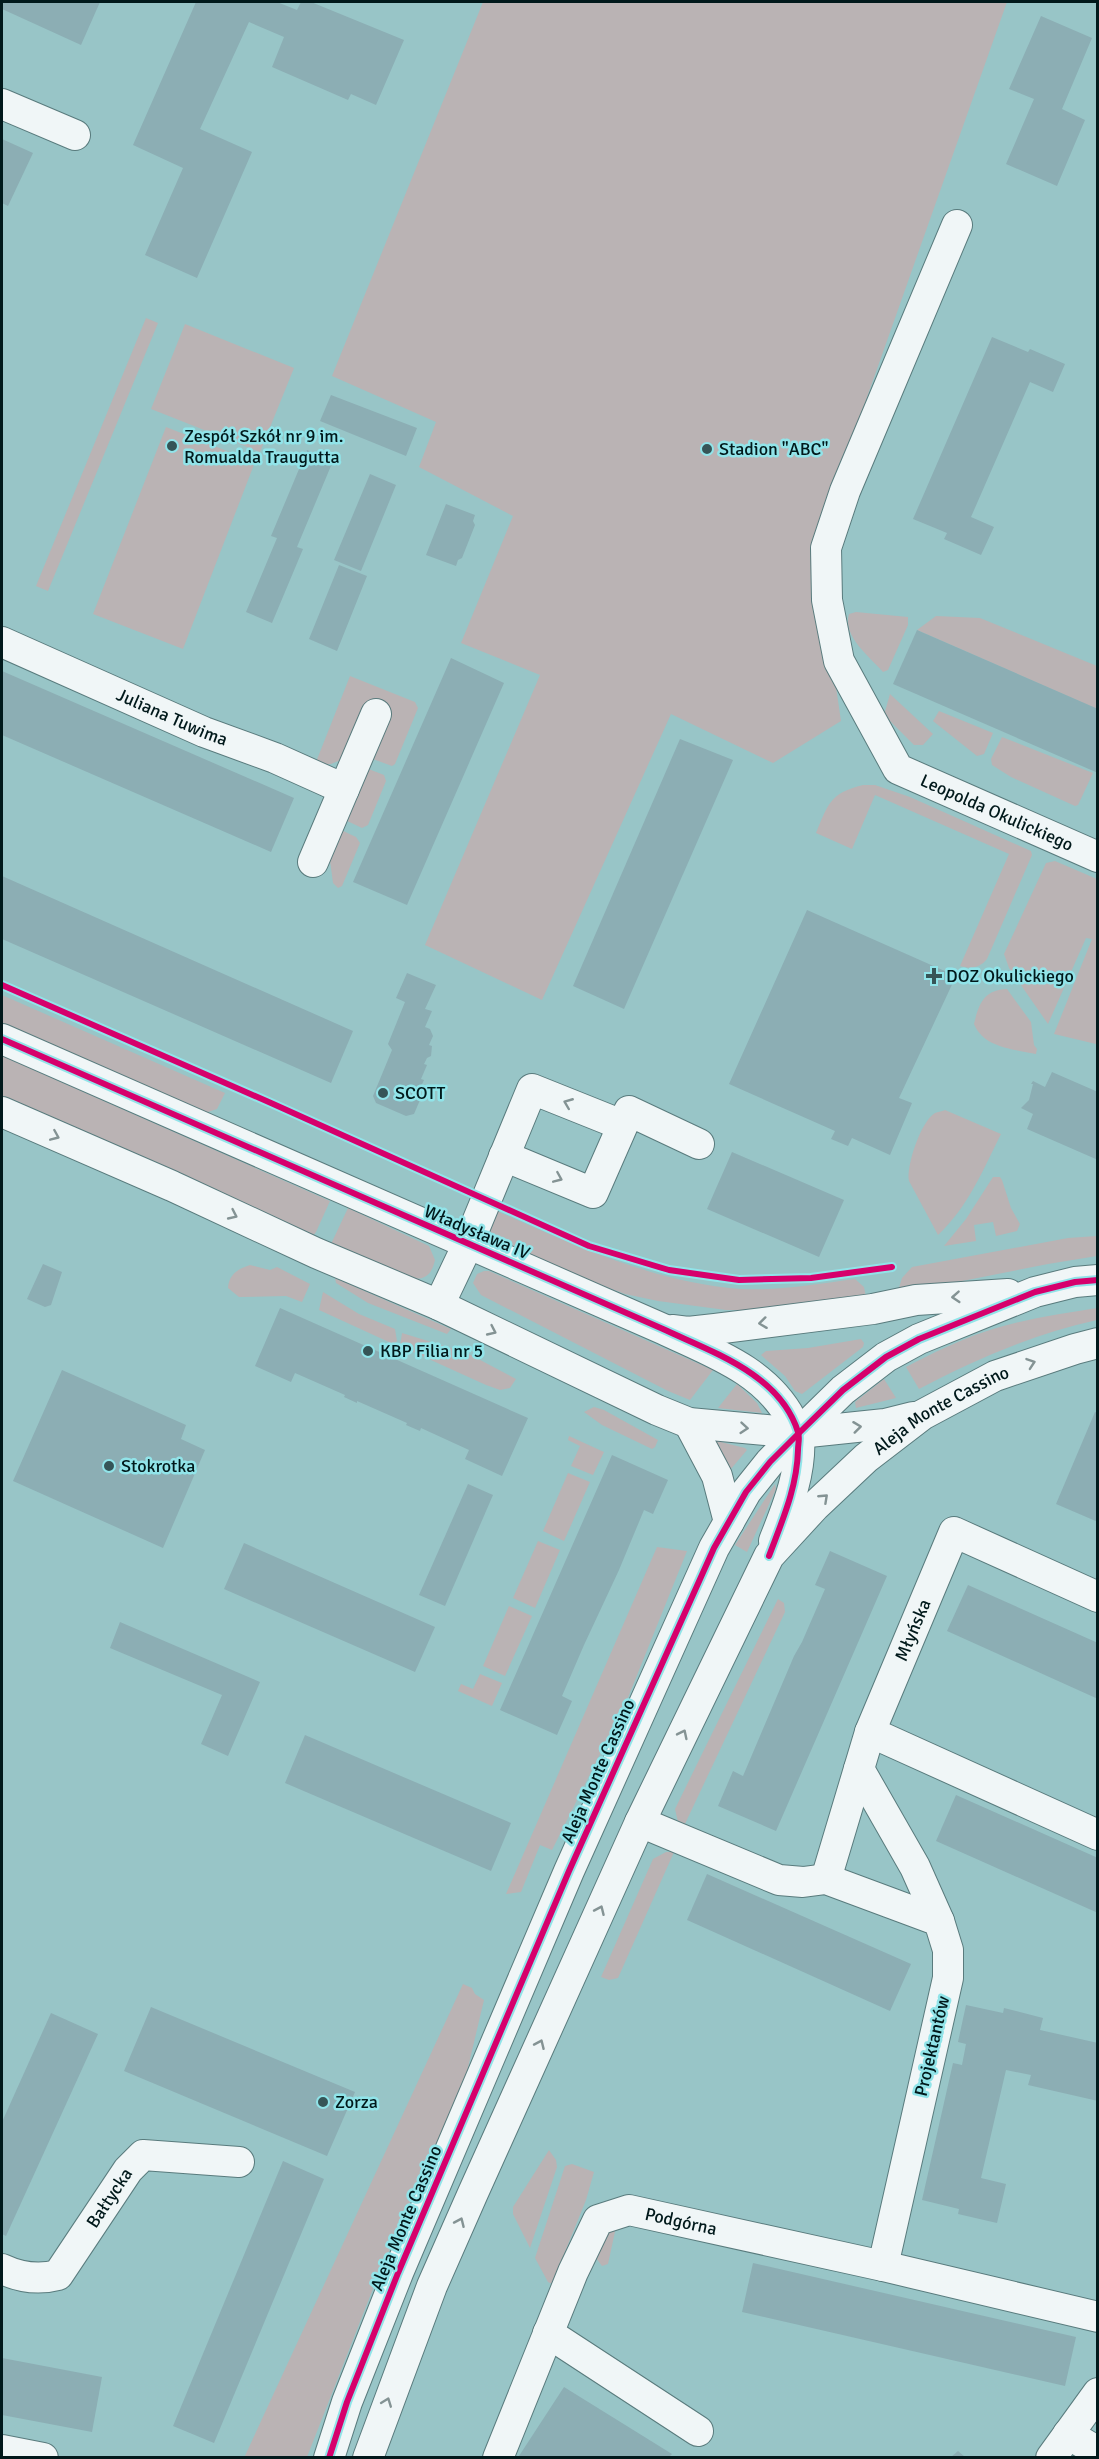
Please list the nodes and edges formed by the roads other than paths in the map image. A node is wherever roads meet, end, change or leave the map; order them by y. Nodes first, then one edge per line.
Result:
1 (2, 104) edge
2 (75, 135) dead end
3 (957, 225) dead end
4 (2, 642) edge
5 (376, 714) dead end
6 (344, 789) junction
7 (1098, 857) edge
8 (313, 861) dead end
9 (2, 1039) edge
10 (2, 1112) edge
11 (622, 1125) junction
12 (699, 1144) dead end
13 (504, 1156) junction
14 (468, 1244) junction
15 (1098, 1280) edge
16 (1035, 1292) junction
17 (439, 1305) junction
18 (663, 1329) junction
19 (1098, 1343) edge
20 (922, 1415) junction
21 (689, 1423) junction
22 (799, 1433) junction
23 (729, 1522) junction
24 (769, 1556) junction
25 (1098, 1597) edge
26 (870, 1732) junction
27 (859, 1769) junction
28 (640, 1822) junction
29 (1098, 1835) edge
30 (826, 1879) junction
31 (939, 1921) junction
32 (239, 2162) dead end
33 (883, 2266) junction
34 (2, 2269) edge
35 (1098, 2317) edge
36 (548, 2333) junction
37 (1098, 2393) edge
38 (698, 2431) dead end
39 (1060, 2446) edge
40 (2, 2450) edge
41 (1098, 2452) edge
42 (43, 2457) edge
43 (329, 2457) edge
44 (368, 2457) edge
45 (498, 2457) edge

1 - 2 street
3 - 7 street, Leopolda Okulickiego
4 - 6 street, Juliana Tuwima
5 - 6 street
6 - 8 street
9 - 14 street, Władysława IV
10 -> 17 street
11 - 12 street
11 -> 13 street
13 -> 11 street
13 - 14 street
14 - 17 street
14 - 18 street, Władysława IV
15 - 16 street, Aleja Monte Cassino
16 -> 18 street
16 - 22 street, Aleja Monte Cassino
17 -> 21 street
18 - 22 street, Władysława IV
20 -> 19 street, Aleja Monte Cassino
22 -> 20 street
24 -> 20 street, Aleja Monte Cassino
21 -> 22 street
21 - 23 street
22 - 23 street, Aleja Monte Cassino
22 - 24 street
23 - 43 street, Aleja Monte Cassino
28 -> 24 street, Aleja Monte Cassino
25 - 26 street, Młyńska
26 - 27 street, Młyńska
26 - 29 street
27 - 30 street, Młyńska
27 - 31 street, Projektantów
28 - 30 street
44 -> 28 street, Aleja Monte Cassino
30 - 31 street
31 - 33 street, Projektantów
32 - 34 street, Bałtycka
33 - 35 street
33 - 36 street, Podgórna
36 - 38 street
36 - 45 street, Podgórna
37 - 39 street
39 - 41 street
40 - 42 street

